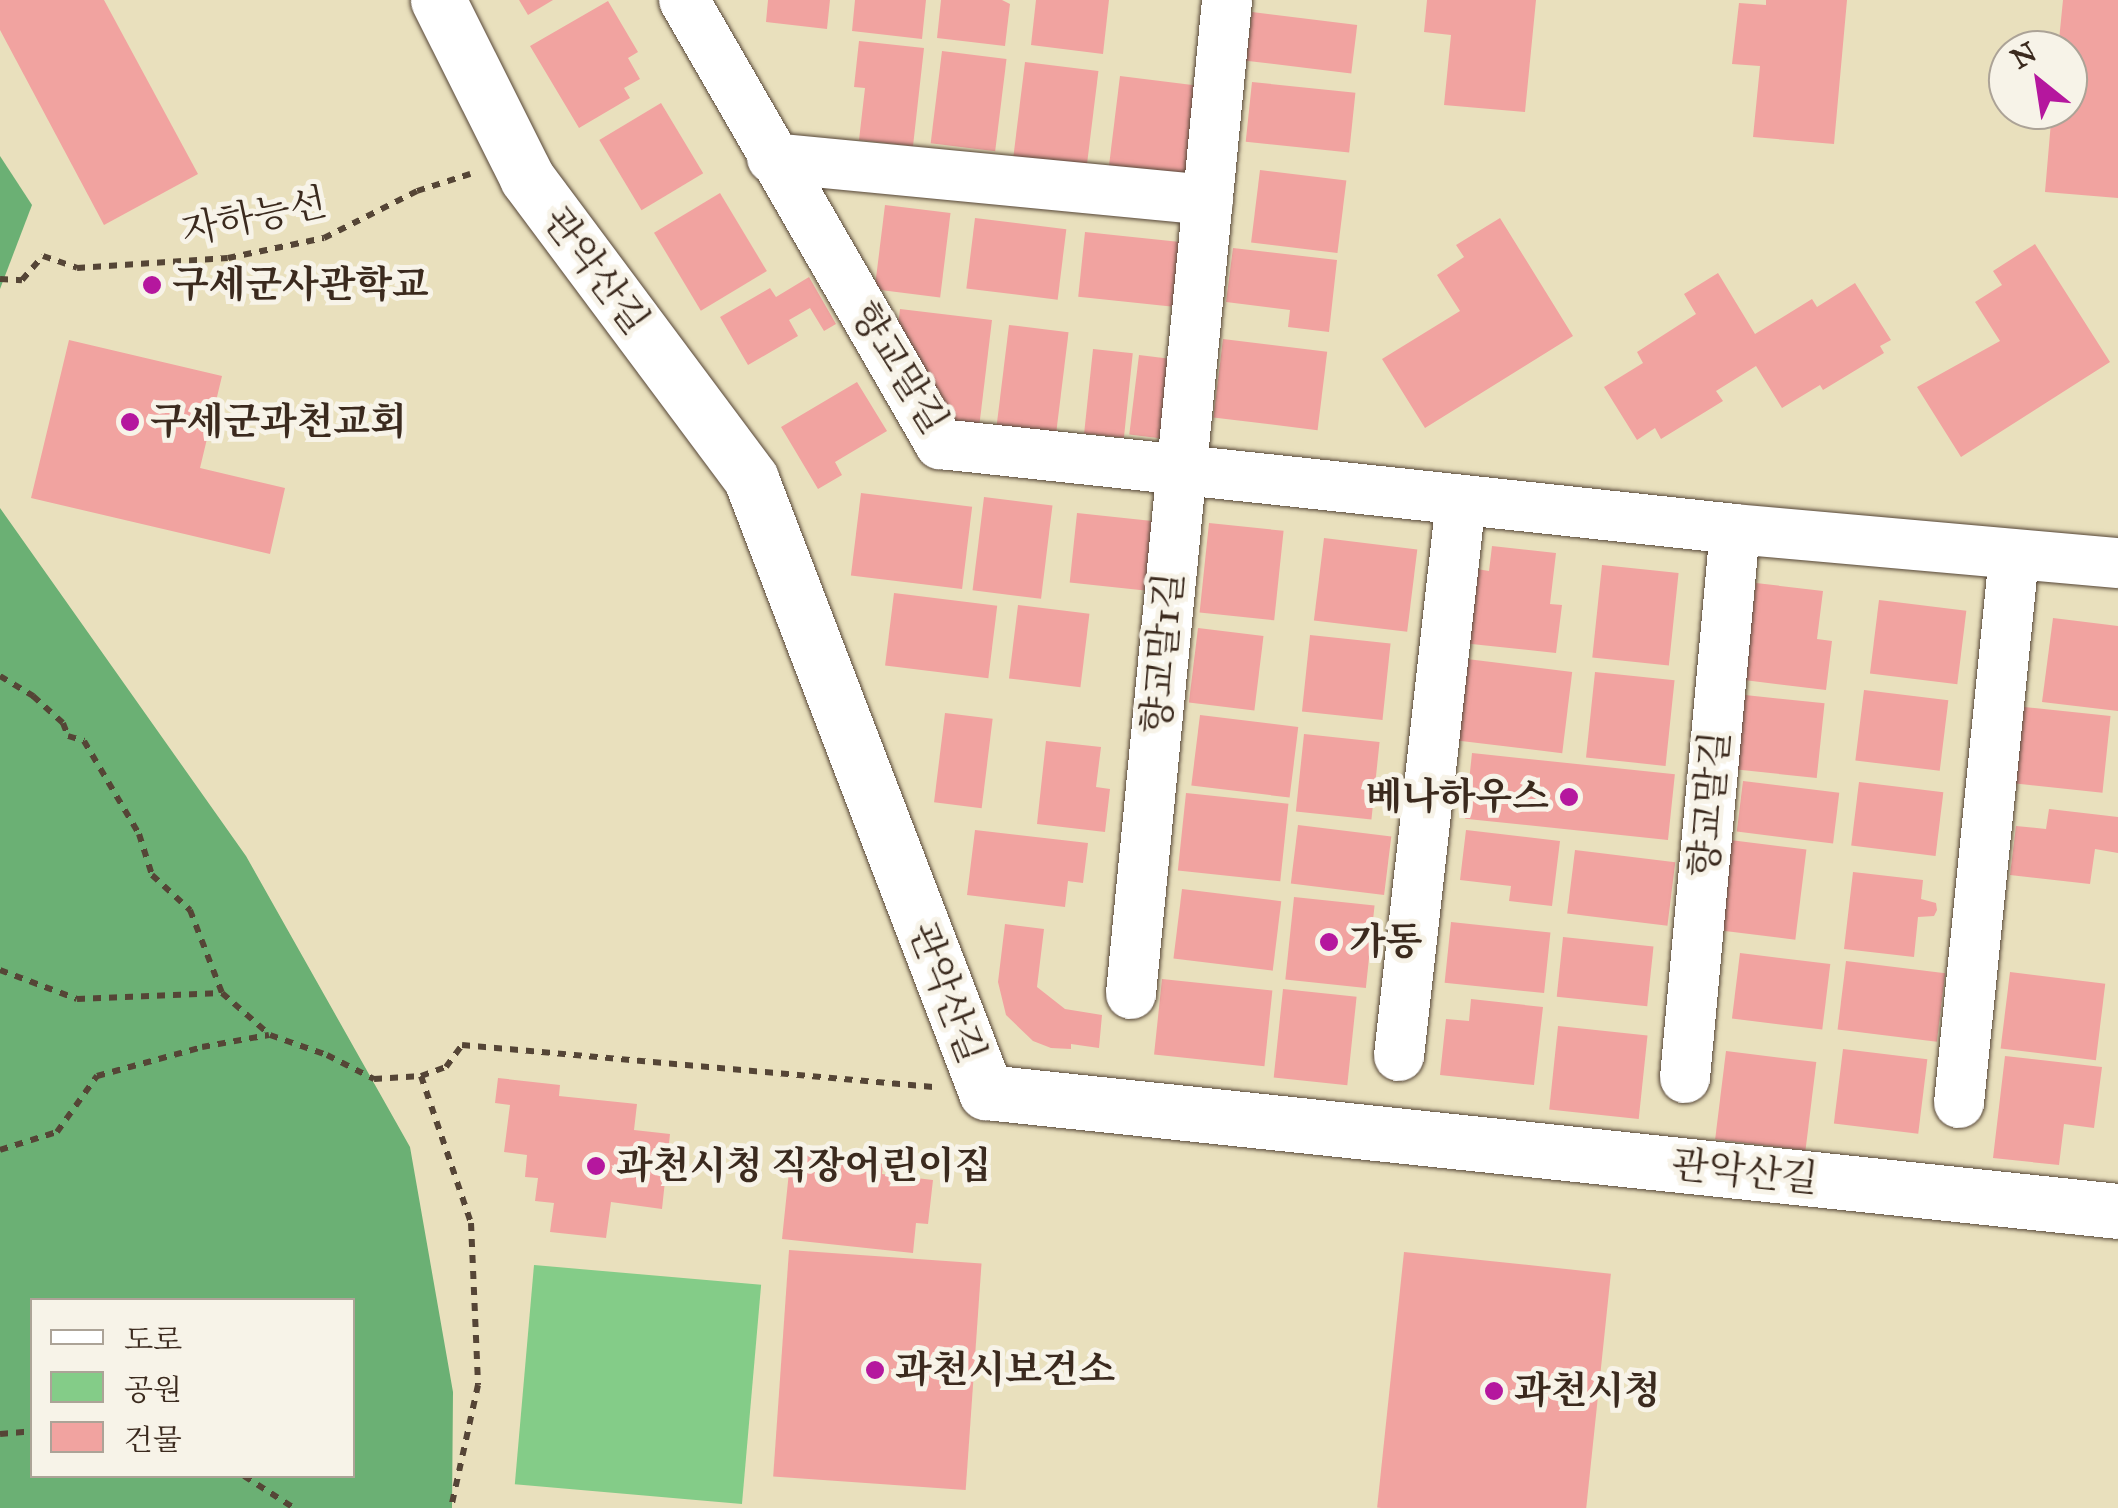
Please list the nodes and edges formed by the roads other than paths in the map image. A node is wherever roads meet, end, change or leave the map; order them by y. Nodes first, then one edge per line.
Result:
1 (438, 0) edge
2 (684, 0) edge
3 (1227, 0) edge
4 (772, 158) junction
5 (1208, 200) junction
6 (1181, 471) junction
7 (1461, 500) junction
8 (1735, 529) junction
9 (2014, 556) junction
10 (2118, 563) edge
11 (1131, 994) dead end
12 (1399, 1056) dead end
13 (1685, 1078) dead end
14 (1959, 1103) dead end
15 (2118, 1211) edge

1 - 15 street, 관악산길
2 - 4 street, 향교말길
3 - 5 street, 향교말1길
4 - 5 street
4 - 6 street, 향교말길
5 - 6 street, 향교말1길
6 - 7 street, 향교말길
6 - 11 street, 향교말1길
7 - 8 street, 향교말길
7 - 12 street
8 - 9 street, 향교말길
8 - 13 street, 향교말길
9 - 10 street, 향교말길
9 - 14 street

